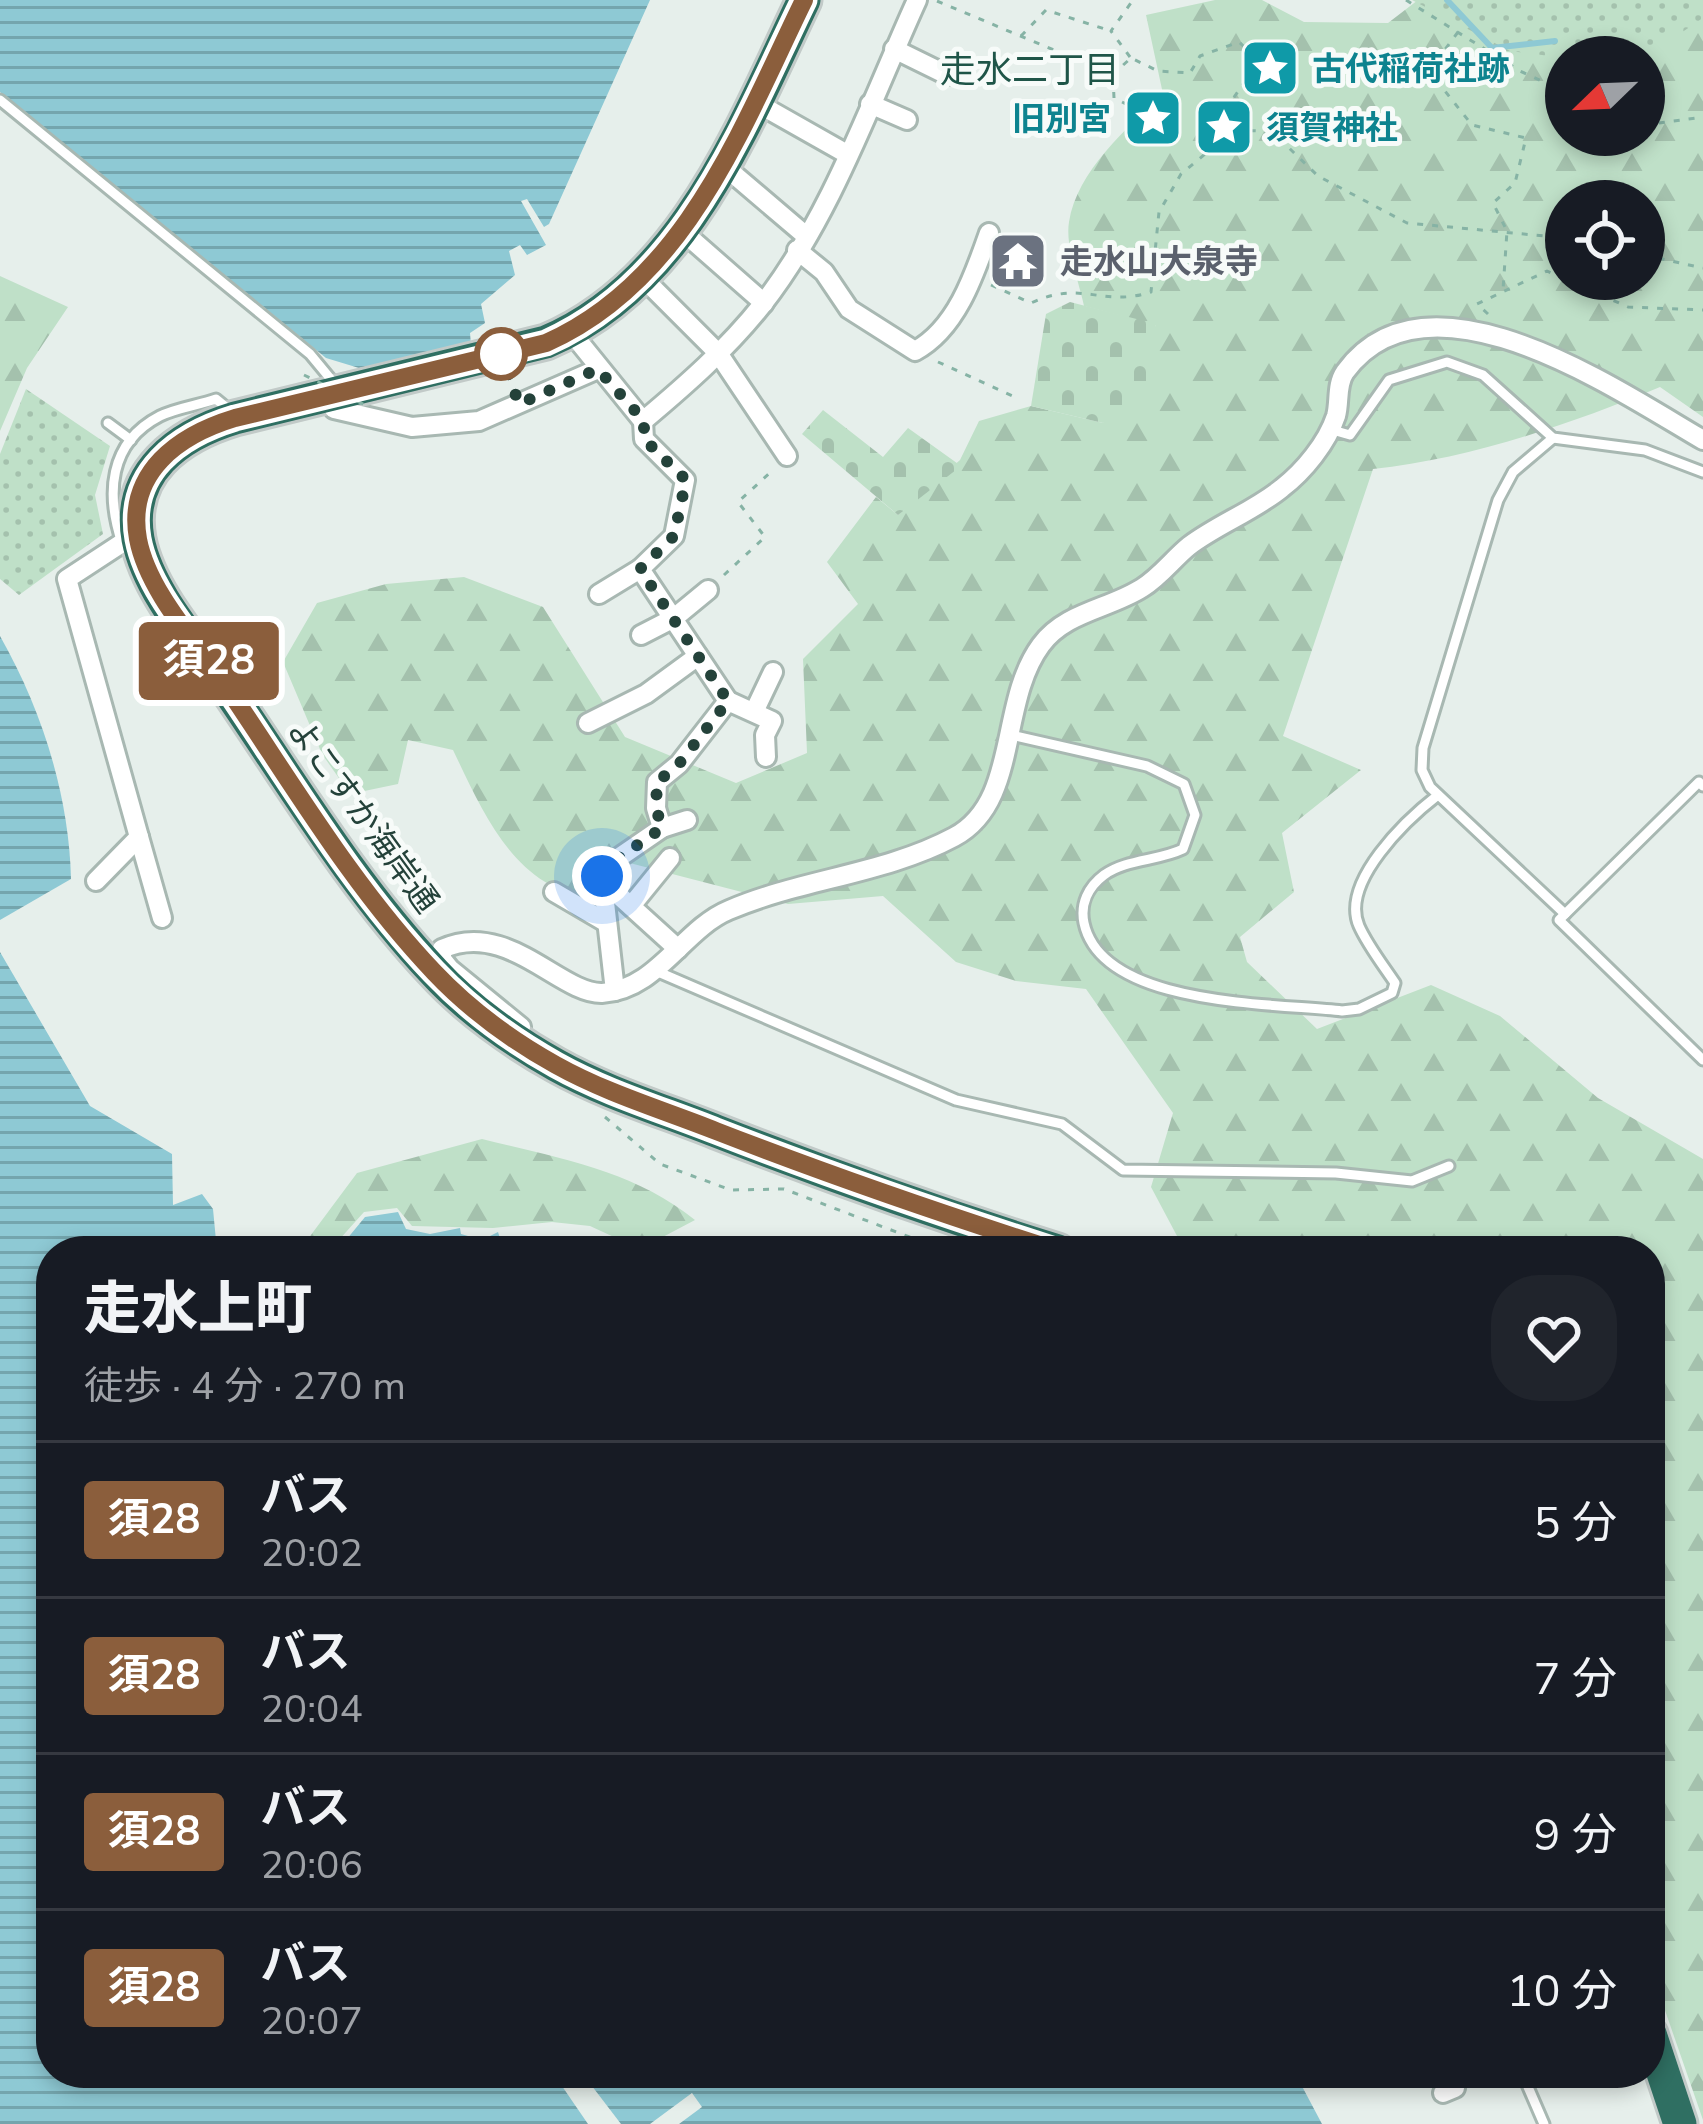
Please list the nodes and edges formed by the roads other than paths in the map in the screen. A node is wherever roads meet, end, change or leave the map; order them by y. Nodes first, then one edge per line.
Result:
1 (804, 0) edge
2 (916, 0) edge
3 (894, 50) junction
4 (946, 75) dead end
5 (0, 100) edge
6 (755, 102) junction
7 (870, 104) junction
8 (12, 110) junction
9 (907, 120) dead end
10 (0, 123) edge
11 (847, 154) junction
12 (724, 166) junction
13 (682, 231) junction
14 (989, 233) dead end
15 (801, 242) junction
16 (639, 274) junction
17 (764, 303) junction
18 (571, 332) junction
19 (718, 353) junction
20 (598, 369) junction
21 (333, 392) junction
22 (235, 418) junction
23 (644, 421) junction
24 (108, 422) dead end
25 (1329, 429) junction
26 (1553, 438) junction
27 (131, 440) junction
28 (1703, 440) edge
29 (787, 456) road end
30 (1703, 472) edge
31 (130, 541) junction
32 (640, 569) junction
33 (708, 590) road end
34 (598, 593) dead end
35 (674, 618) junction
36 (641, 635) dead end
37 (698, 656) junction
38 (773, 672) dead end
39 (728, 701) junction
40 (754, 712) junction
41 (589, 723) dead end
42 (1007, 734) junction
43 (766, 757) dead end
44 (1703, 786) edge
45 (1438, 795) junction
46 (687, 820) dead end
47 (662, 828) junction
48 (139, 837) junction
49 (670, 858) dead end
50 (97, 881) dead end
51 (603, 881) junction
52 (554, 892) dead end
53 (631, 906) junction
54 (1565, 914) junction
55 (163, 918) dead end
56 (607, 922) junction
57 (678, 949) junction
58 (656, 971) junction
59 (615, 991) junction
60 (1703, 1060) edge
61 (557, 1066) junction
62 (1448, 1166) dead end
63 (1009, 1236) edge
64 (1665, 2079) edge
65 (1455, 2088) edge
66 (1528, 2088) edge
67 (1443, 2093) dead end
68 (1544, 2124) edge
69 (1680, 2124) edge

1 - 6 highway
2 - 3 street
3 - 4 street
3 - 7 street
5 - 8 lane
6 - 11 street
6 - 12 highway
7 - 9 street
7 - 11 street
8 - 10 lane
8 - 21 lane
11 - 15 street
12 - 13 highway
12 - 15 street
13 - 16 highway
13 - 17 street
14 - 15 street
15 - 17 street
16 - 18 highway
16 - 19 street
17 - 19 street
18 - 20 street
18 - 21 highway
19 - 23 street
19 - 29 street
20 - 21 street
20 - 23 street
21 - 22 highway
22 - 27 lane
22 - 31 highway
23 - 32 street
24 - 27 lane
25 - 26 lane
25 - 28 street
25 - 42 street
26 - 30 lane
26 - 45 lane
27 - 31 lane
31 - 48 street
31 - 61 highway, よこすか海岸通
32 - 34 street
32 - 35 street
33 - 35 street
35 - 36 street
35 - 37 street
37 - 39 street
37 - 41 street
38 - 40 street
39 - 40 street
39 - 47 street
40 - 43 street
42 - 45 lane
42 - 57 street
44 - 54 lane
45 - 54 lane
46 - 47 street
47 - 51 street
48 - 50 street
48 - 55 street
49 - 53 street
51 - 53 street
51 - 56 street
52 - 56 street
53 - 57 street
54 - 60 lane
56 - 59 street
57 - 58 street
58 - 59 street
58 - 62 lane
59 - 61 street
61 - 63 highway, よこすか海岸通
64 - 69 highway
65 - 67 street
66 - 68 lane

